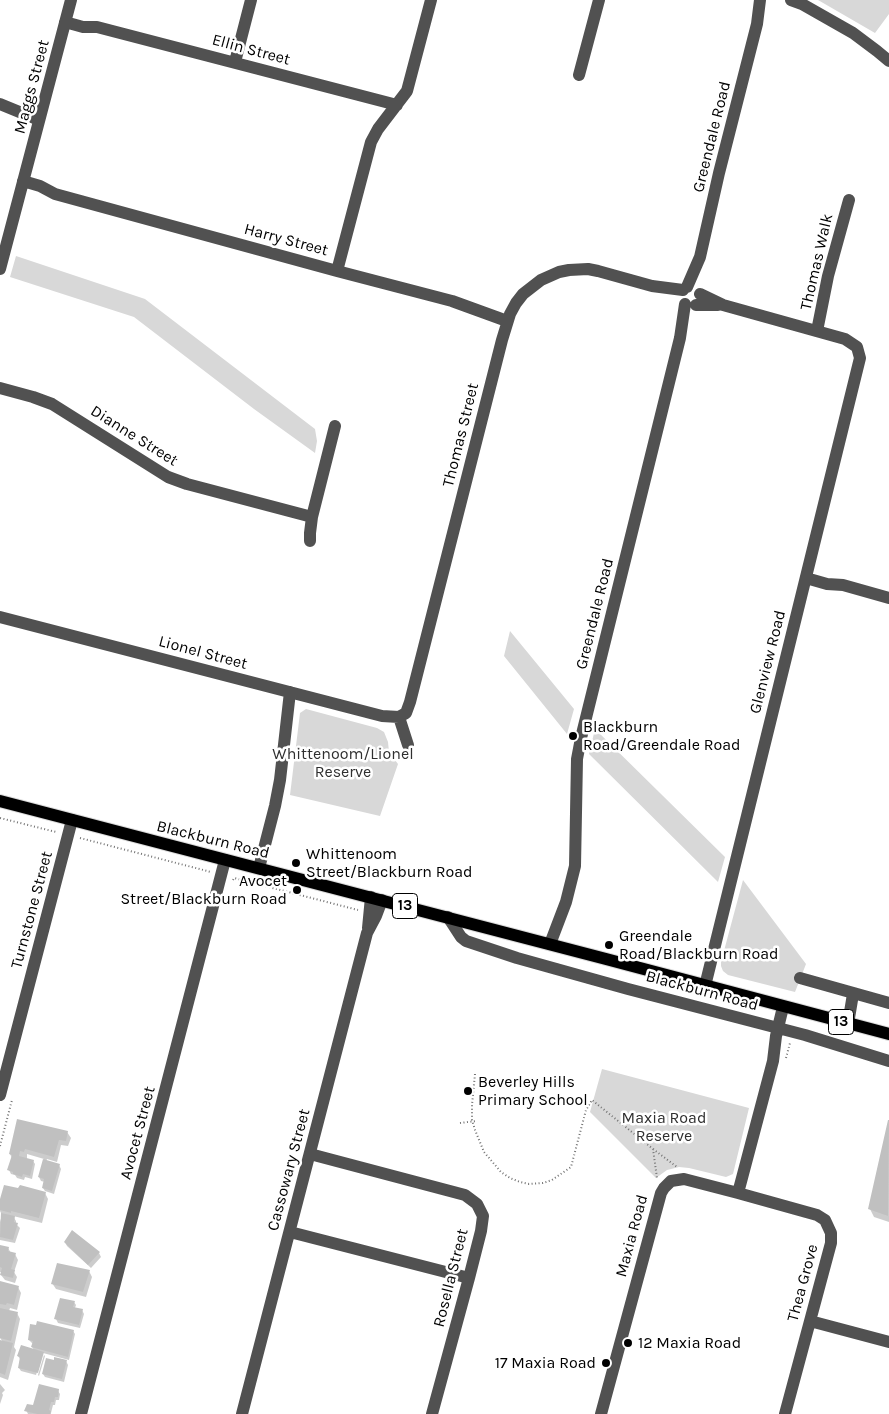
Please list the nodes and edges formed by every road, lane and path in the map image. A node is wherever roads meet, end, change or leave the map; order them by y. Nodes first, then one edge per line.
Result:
1 (71, 0) edge
2 (251, 0) edge
3 (432, 0) edge
4 (599, 0) edge
5 (760, 0) edge
6 (767, 0) edge
7 (796, 1) edge
8 (66, 18) junction
9 (757, 24) junction
10 (889, 61) edge
11 (235, 62) junction
12 (579, 75) dead end
13 (0, 104) edge
14 (397, 105) junction
15 (41, 116) junction
16 (22, 185) junction
17 (849, 200) dead end
18 (0, 269) edge
19 (337, 271) junction
20 (690, 297) junction
21 (507, 322) junction
22 (817, 331) junction
23 (857, 347) joint
24 (0, 388) edge
25 (335, 426) dead end
26 (312, 518) junction
27 (310, 541) dead end
28 (806, 575) junction
29 (889, 598) edge
30 (0, 616) edge
31 (290, 692) junction
32 (399, 717) junction
33 (408, 745) dead end
34 (0, 801) edge
35 (0, 818) edge
36 (72, 820) junction
37 (57, 832) dead end
38 (80, 838) dead end
39 (225, 860) junction
40 (260, 868) junction
41 (211, 872) dead end
42 (231, 888) dead end
43 (376, 899) junction
44 (368, 913) junction
45 (448, 917) junction
46 (367, 933) junction
47 (555, 945) junction
48 (800, 978) dead end
49 (704, 986) junction
50 (853, 994) junction
51 (889, 1003) edge
52 (788, 1008) junction
53 (848, 1024) junction
54 (782, 1029) junction
55 (889, 1034) edge
56 (889, 1061) edge
57 (475, 1074) dead end
58 (6, 1096) edge
59 (474, 1121) junction
60 (460, 1123) dead end
61 (0, 1146) edge
62 (310, 1154) junction
63 (679, 1168) dead end
64 (670, 1170) dead end
65 (662, 1174) dead end
66 (738, 1193) junction
67 (290, 1232) junction
68 (469, 1278) junction
69 (810, 1320) junction
70 (889, 1342) edge
71 (81, 1414) edge
72 (242, 1414) edge
73 (432, 1414) edge
74 (601, 1414) edge
75 (785, 1414) edge

1 - 8 street, Maggs Street
2 - 11 street
3 - 14 street
4 - 12 street
5 - 9 street, Greendale Road
6 - 9 street, Greendale Road
7 - 10 street
8 - 11 street, Ellin Street
8 - 15 street, Maggs Street
9 - 20 street, Greendale Road
11 - 14 street, Ellin Street
13 - 15 street
14 - 19 street
15 - 16 street, Maggs Street
16 - 18 street, Maggs Street
16 - 19 street, Harry Street
17 - 22 street, Thomas Walk
19 - 21 street, Harry Street
20 - 21 street, Thomas Street
20 - 22 street, Thomas Street
20 - 47 street, Greendale Road
21 - 32 street, Thomas Street
22 - 23 street, Thomas Street
23 - 28 street, Glenview Road
24 - 26 street, Dianne Street
25 - 26 street
26 - 27 street
28 - 29 street
28 - 49 street, Glenview Road
30 - 31 street, Lionel Street
31 - 32 street, Lionel Street
31 - 40 street
32 - 33 street
34 - 36 main road, Blackburn Road / 13
35 - 37 path
36 - 39 main road, Blackburn Road / 13
36 - 58 street, Turnstone Street
38 - 41 path
39 - 40 main road, Blackburn Road / 13
39 - 71 street, Avocet Street
40 - 43 main road, Blackburn Road / 13
42 - 44 path
43 - 44 street, Cassowary Street
43 - 45 main road, Blackburn Road / 13
43 - 46 street, Cassowary Street
44 - 46 street, Cassowary Street
45 - 47 main road, Blackburn Road / 13
45 - 54 street, Blackburn Road
46 - 62 street, Cassowary Street
47 - 49 main road, Blackburn Road / 13
48 - 50 street
49 - 52 main road, Blackburn Road / 13
50 - 51 street
50 - 53 street
52 - 53 main road, Blackburn Road / 13
52 - 54 street
53 - 55 main road, Blackburn Road / 13
54 - 56 street, Blackburn Road
54 - 66 street
57 - 59 path
58 - 61 path
59 - 60 path
59 - 65 path
62 - 67 street, Cassowary Street
62 - 68 street, Rosella Street
63 - 64 path
66 - 69 street, Thea Grove
66 - 74 street, Maxia Road
67 - 68 street
67 - 72 street, Cassowary Street
68 - 73 street, Rosella Street
69 - 70 street
69 - 75 street, Thea Grove

